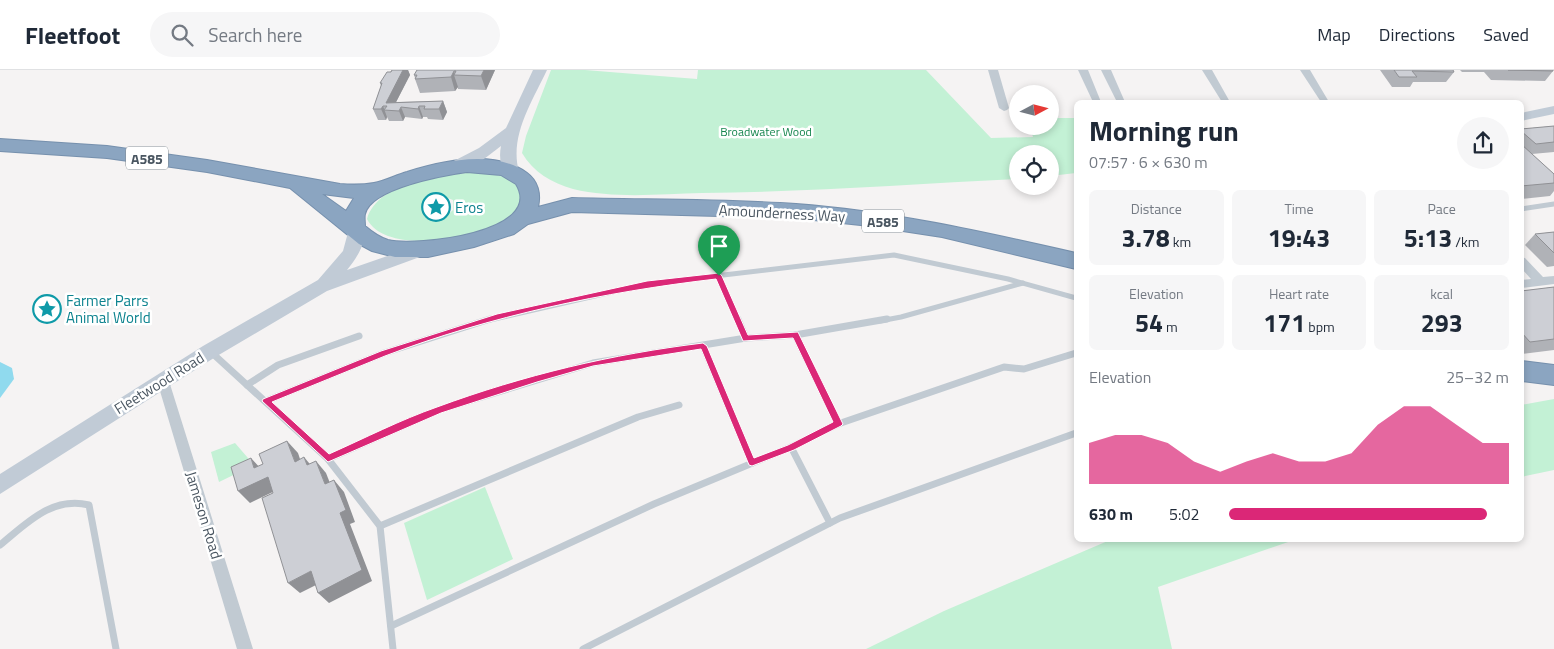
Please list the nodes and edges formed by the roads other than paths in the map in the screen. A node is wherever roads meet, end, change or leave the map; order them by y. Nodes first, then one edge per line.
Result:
1 (540, 70) edge
2 (993, 70) edge
3 (1082, 70) edge
4 (1106, 70) edge
5 (1207, 70) edge
6 (1305, 70) edge
7 (1096, 100) edge
8 (1120, 100) edge
9 (1225, 100) edge
10 (1324, 100) edge
11 (1004, 108) dead end
12 (1554, 110) edge
13 (1524, 116) edge
14 (512, 130) junction
15 (0, 145) edge
16 (453, 168) junction
17 (518, 176) junction
18 (292, 184) junction
19 (379, 189) junction
20 (1554, 204) edge
21 (572, 205) junction
22 (1524, 209) edge
23 (522, 218) junction
24 (356, 228) junction
25 (422, 250) junction
26 (1072, 258) edge
27 (1524, 264) edge
28 (719, 276) junction
29 (1554, 280) edge
30 (1541, 282) junction
31 (1023, 283) junction
32 (1524, 284) edge
33 (321, 286) junction
34 (1074, 297) edge
35 (795, 335) junction
36 (359, 336) dead end
37 (746, 338) junction
38 (703, 346) junction
39 (210, 351) junction
40 (1074, 354) edge
41 (1524, 371) edge
42 (1554, 375) edge
43 (163, 381) junction
44 (247, 385) junction
45 (266, 401) junction
46 (679, 405) dead end
47 (838, 424) junction
48 (1074, 434) edge
49 (791, 447) junction
50 (328, 458) junction
51 (752, 463) junction
52 (0, 484) edge
53 (830, 523) junction
54 (380, 526) junction
55 (0, 545) edge
56 (390, 626) junction
57 (116, 649) edge
58 (245, 649) edge
59 (393, 649) edge
60 (583, 649) edge

1 - 14 main road
2 - 11 street
3 - 7 street
4 - 8 street
5 - 9 street
6 - 10 street
12 - 13 street
14 - 16 main road
14 - 17 main road
15 - 18 highway, A585
16 - 17 highway, A585
16 - 19 highway, A585
17 - 21 highway, Amounderness Way / A585
17 - 23 highway
18 - 19 highway, A585
18 - 24 highway, A585
19 - 24 highway, A585
20 - 22 lane
21 - 23 highway, Amounderness Way / A585
21 - 26 highway, Amounderness Way / A585
23 - 25 highway, A585
24 - 25 highway, A585
24 - 33 main road, Fleetwood Road
25 - 33 main road, Fleetwood Road
27 - 30 street
28 - 31 lane
28 - 37 lane
28 - 45 lane
29 - 30 street
30 - 32 street
31 - 34 lane
31 - 35 lane
33 - 39 main road, Fleetwood Road
35 - 37 lane
35 - 47 lane
36 - 44 lane
37 - 38 lane
38 - 50 lane
38 - 51 lane
39 - 43 main road, Fleetwood Road
39 - 44 lane
40 - 47 lane
41 - 42 highway
43 - 52 main road, Fleetwood Road
43 - 58 street, Jameson Road
44 - 45 lane
45 - 50 lane
46 - 54 lane
47 - 49 lane
48 - 53 lane
49 - 51 lane
49 - 53 lane
50 - 54 lane
51 - 56 lane
53 - 60 lane
54 - 56 lane
55 - 57 lane
56 - 59 lane

